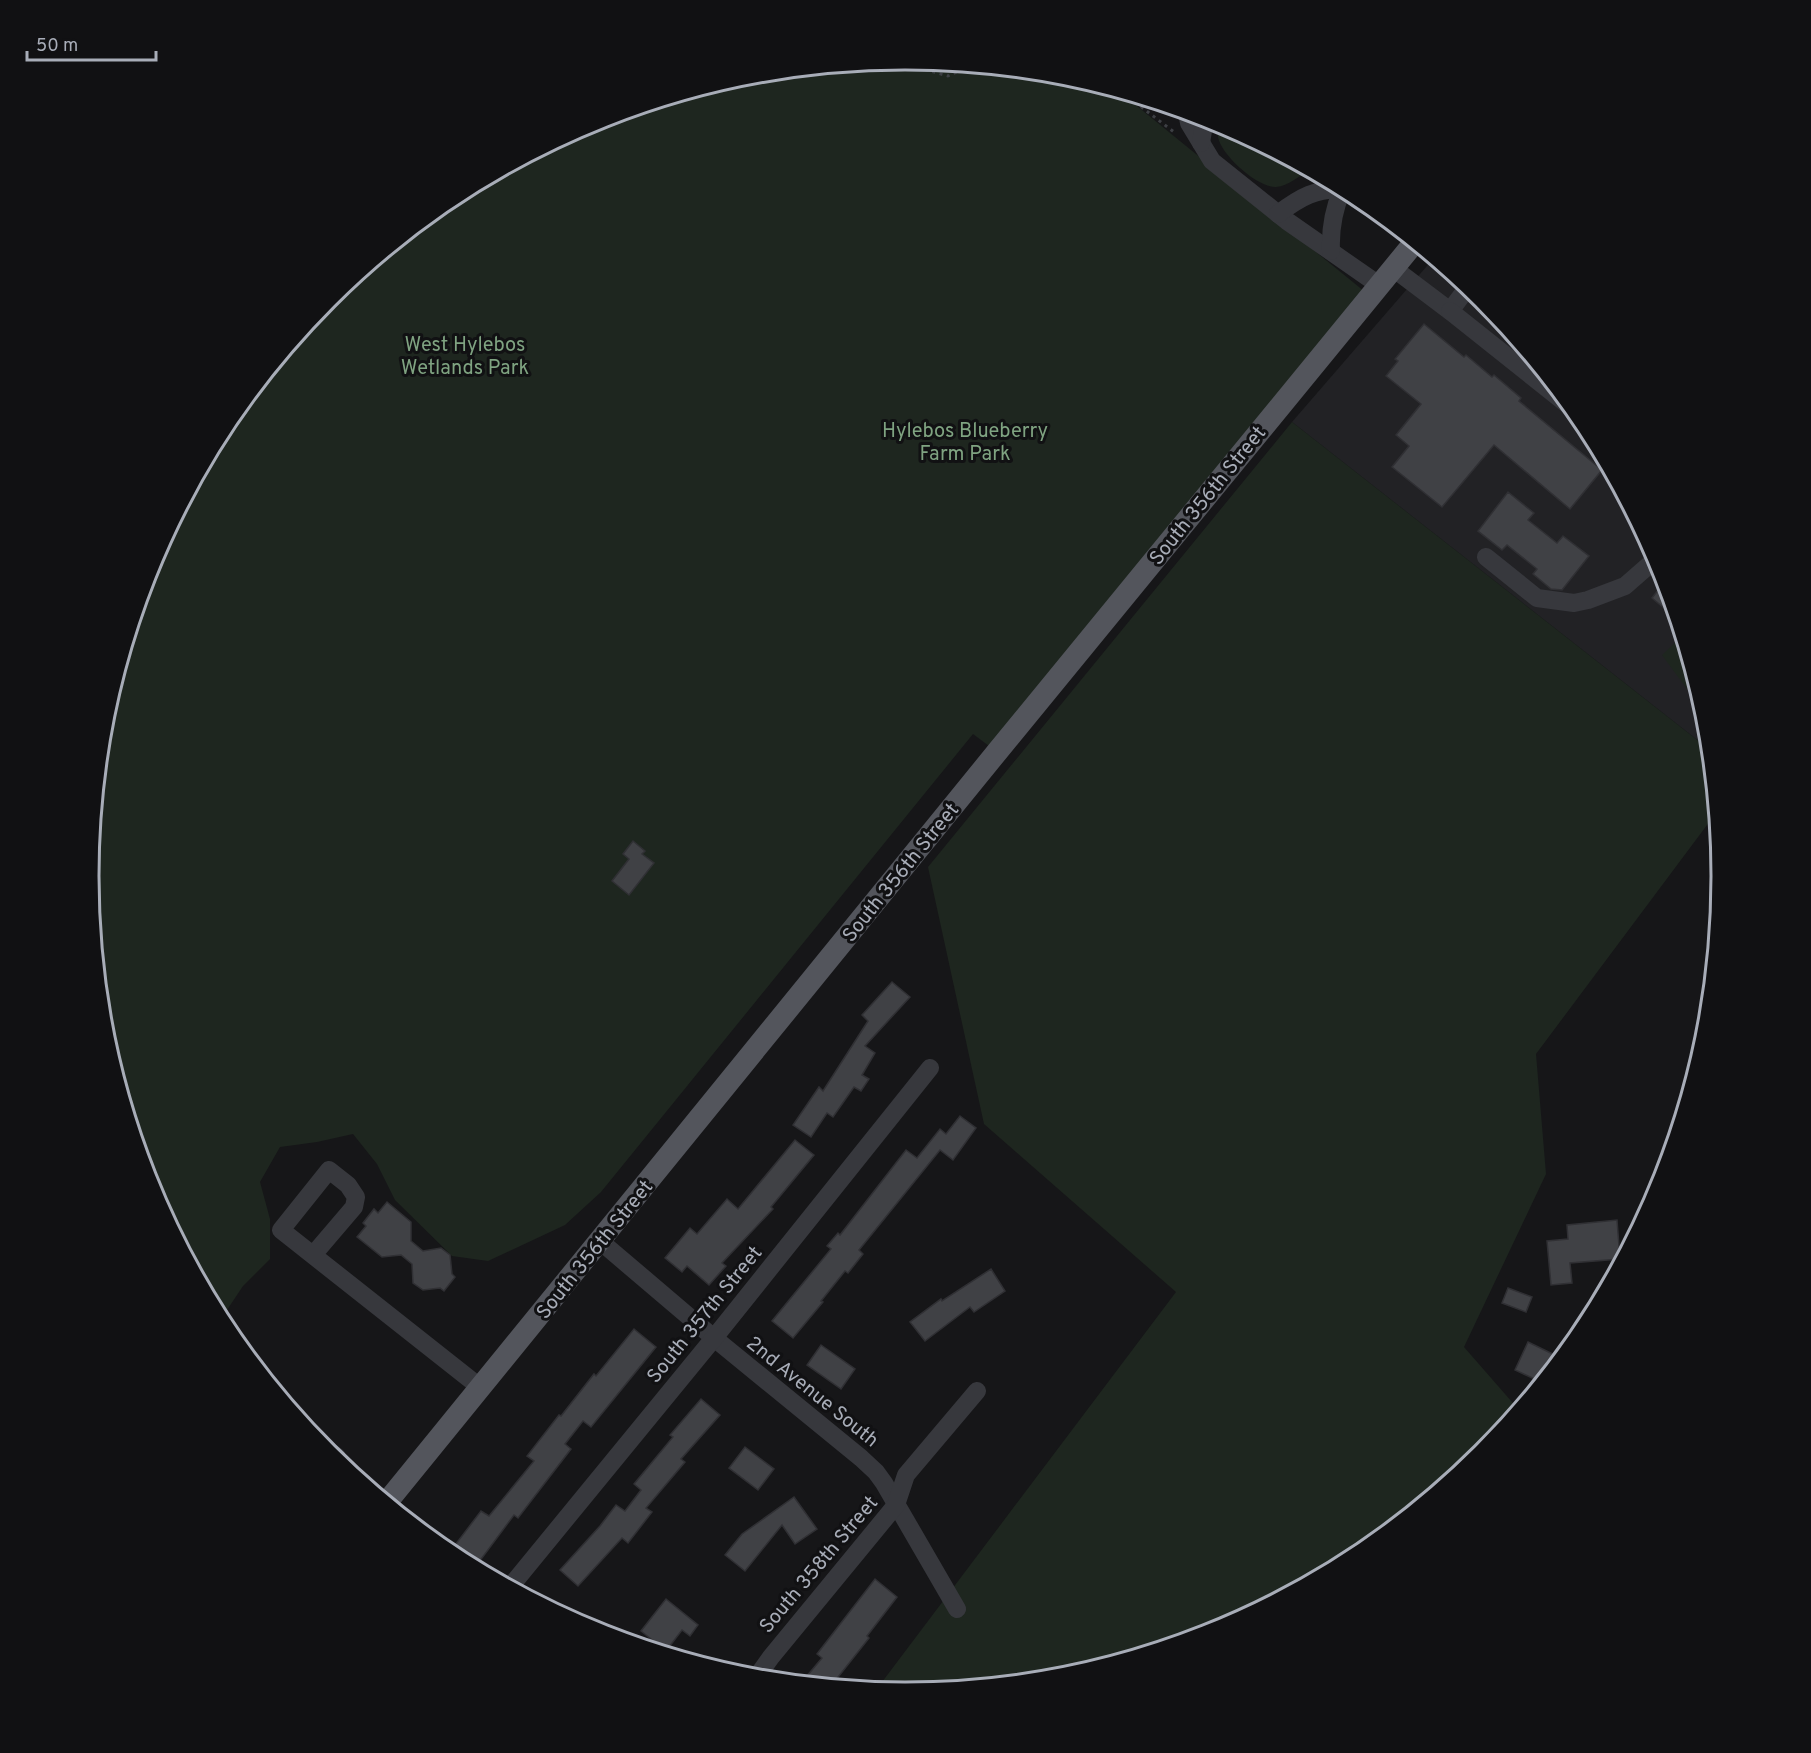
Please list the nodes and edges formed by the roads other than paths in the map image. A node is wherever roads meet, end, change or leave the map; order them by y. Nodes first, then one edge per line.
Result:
1 (1189, 122) edge
2 (1203, 128) edge
3 (1201, 143) junction
4 (1328, 190) edge
5 (1340, 198) edge
6 (1278, 214) junction
7 (1410, 248) edge
8 (1331, 252) junction
9 (1386, 276) junction
10 (1462, 295) edge
11 (1450, 311) junction
12 (1546, 388) edge
13 (1486, 557) dead end
14 (1649, 565) edge
15 (930, 1068) dead end
16 (600, 1241) junction
17 (313, 1255) junction
18 (714, 1338) junction
19 (480, 1388) junction
20 (976, 1391) dead end
21 (391, 1497) edge
22 (896, 1505) junction
23 (515, 1581) edge
24 (957, 1609) dead end
25 (762, 1669) edge

1 - 3 street
2 - 3 street
3 - 6 street
4 - 6 street
5 - 8 street
6 - 8 street
7 - 9 main road, South 356th Street
8 - 9 street
9 - 11 street
9 - 16 main road, South 356th Street
10 - 11 street
11 - 12 street
13 - 14 street
15 - 18 street, South 357th Street
16 - 18 street, 2nd Avenue South
16 - 19 main road, South 356th Street
17 - 17 street
17 - 19 street
18 - 22 street, 2nd Avenue South
18 - 23 street, South 357th Street
19 - 21 main road, South 356th Street
20 - 22 street, South 358th Street
22 - 24 street, 2nd Avenue South
22 - 25 street, South 358th Street

